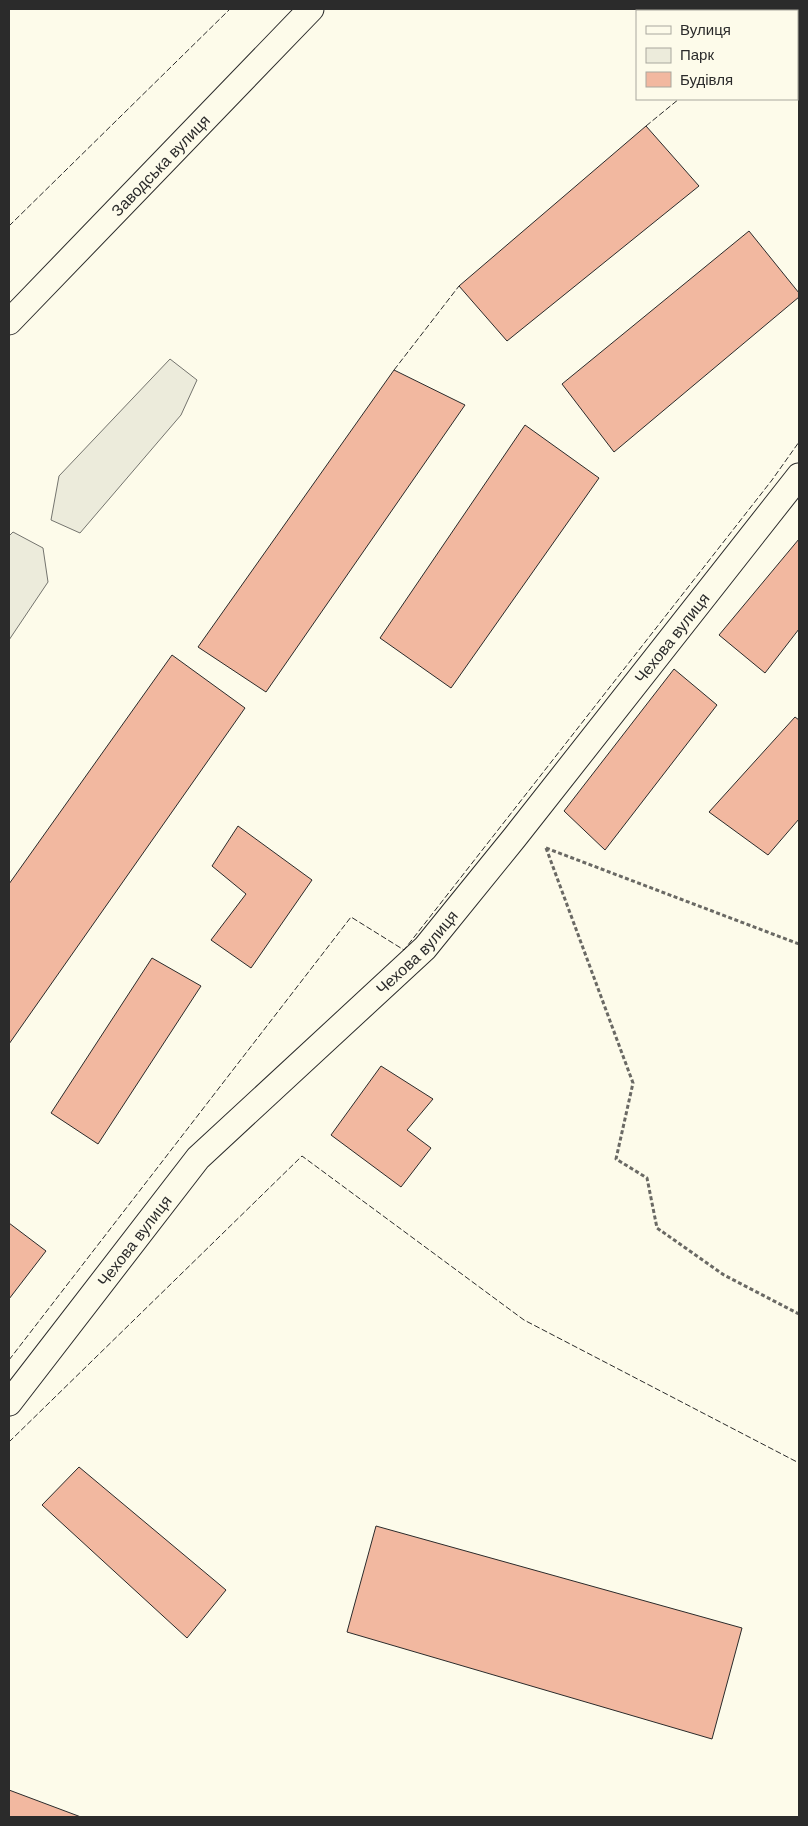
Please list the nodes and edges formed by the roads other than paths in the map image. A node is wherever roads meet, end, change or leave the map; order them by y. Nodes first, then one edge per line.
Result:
1 (311, 9) edge
2 (9, 322) edge
3 (799, 476) edge
4 (9, 1403) edge

1 - 2 street, Заводська вулиця
3 - 4 street, Чехова вулиця

